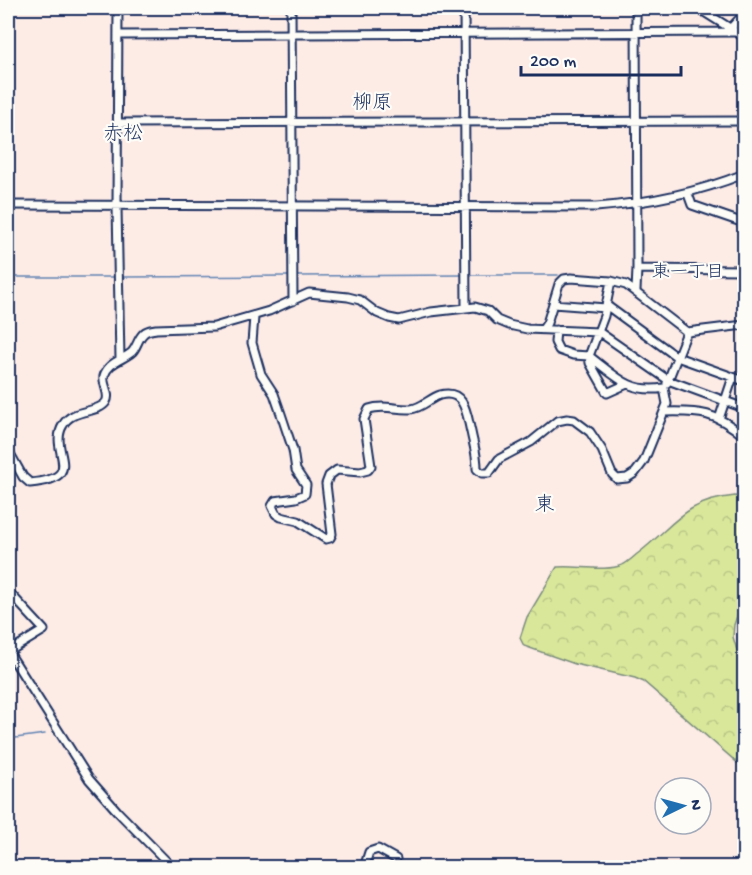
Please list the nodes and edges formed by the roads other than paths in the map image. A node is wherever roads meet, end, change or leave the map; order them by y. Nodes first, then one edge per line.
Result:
1 (118, 8) edge
2 (291, 8) edge
3 (465, 8) edge
4 (636, 8) edge
5 (698, 8) edge
6 (744, 14) edge
7 (732, 31) junction
8 (464, 33) junction
9 (291, 34) junction
10 (636, 34) junction
11 (118, 35) junction
12 (744, 37) edge
13 (638, 120) junction
14 (465, 121) junction
15 (744, 121) edge
16 (292, 122) junction
17 (117, 123) junction
18 (744, 174) edge
19 (688, 194) junction
20 (636, 204) junction
21 (8, 206) edge
22 (117, 207) junction
23 (292, 207) junction
24 (465, 207) junction
25 (744, 223) edge
26 (637, 269) junction
27 (744, 270) edge
28 (611, 281) junction
29 (636, 291) junction
30 (293, 301) junction
31 (553, 304) junction
32 (606, 307) junction
33 (466, 308) junction
34 (254, 316) junction
35 (744, 325) edge
36 (543, 330) junction
37 (556, 330) junction
38 (599, 332) junction
39 (687, 332) junction
40 (590, 356) junction
41 (677, 357) junction
42 (120, 359) junction
43 (733, 377) junction
44 (744, 381) edge
45 (627, 384) junction
46 (666, 384) junction
47 (725, 401) junction
48 (744, 408) edge
49 (664, 412) junction
50 (719, 419) junction
51 (744, 436) edge
52 (8, 450) edge
53 (8, 591) edge
54 (8, 652) edge
55 (396, 859) dead end
56 (173, 867) edge
57 (364, 867) edge

1 - 11 street
2 - 9 street
3 - 8 street
4 - 10 street
5 - 7 street
6 - 7 street
7 - 10 street
7 - 12 street
8 - 9 street
8 - 10 street
8 - 14 street
9 - 11 street
9 - 16 street
10 - 13 street
11 - 17 street
13 - 14 street
13 - 15 street
13 - 20 street
14 - 16 street
14 - 24 street
16 - 17 street
16 - 23 street
17 - 22 street
18 - 19 street
19 - 20 street
19 - 25 street
20 - 24 street
20 - 26 street
21 - 22 street
22 - 23 street
22 - 42 street
23 - 24 street
23 - 30 street
24 - 33 street
26 - 27 street
26 - 29 street
28 - 29 street
28 - 31 street
28 - 32 street
29 - 39 street
30 - 33 street
30 - 34 street
31 - 32 street
31 - 36 street
32 - 38 street
32 - 41 street
33 - 36 street
34 - 42 street
34 - 49 street
35 - 39 street
36 - 37 street
37 - 38 street
37 - 40 street
38 - 40 street
38 - 46 street
39 - 41 street
40 - 45 street
40 - 45 street
41 - 43 street
41 - 46 street
42 - 52 street
43 - 44 street
43 - 47 street
45 - 46 street
46 - 47 street
46 - 49 street
47 - 48 street
47 - 50 street
49 - 50 street
50 - 51 street
53 - 54 street
54 - 56 street
55 - 57 street

